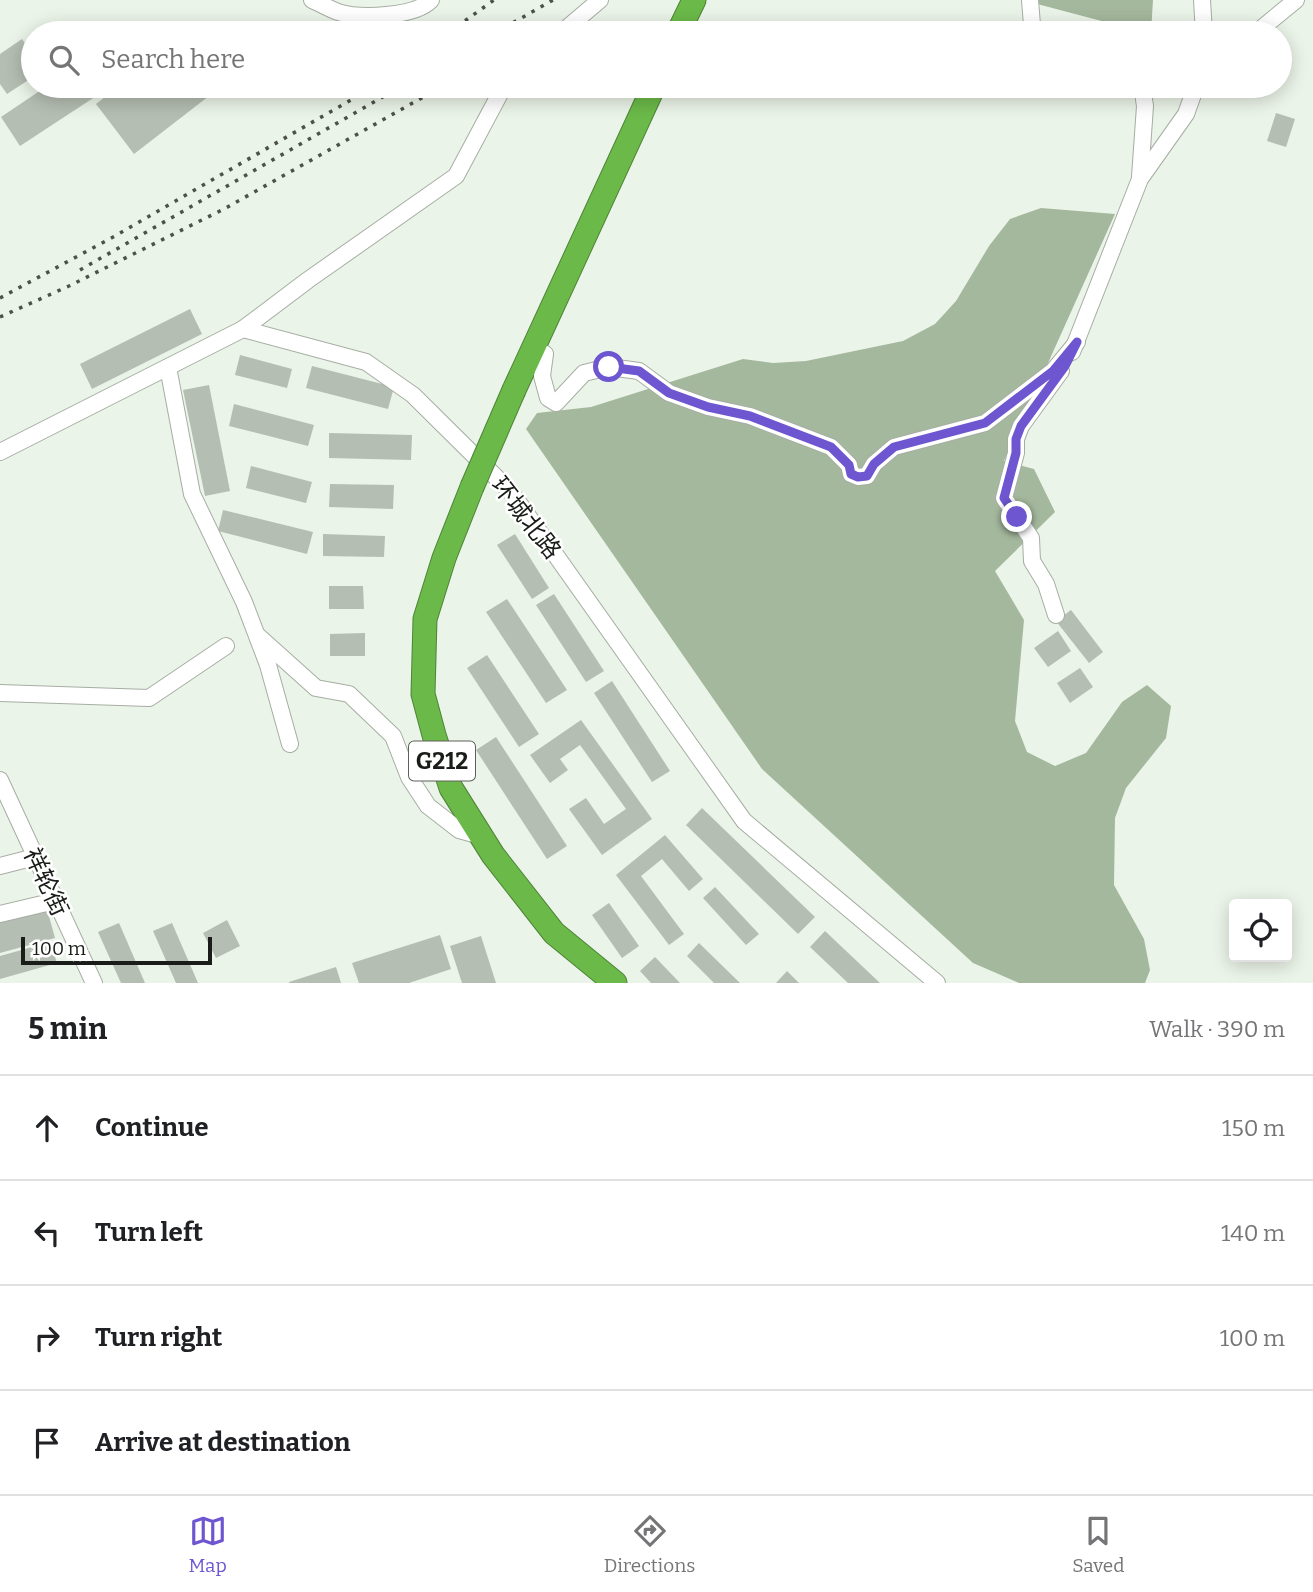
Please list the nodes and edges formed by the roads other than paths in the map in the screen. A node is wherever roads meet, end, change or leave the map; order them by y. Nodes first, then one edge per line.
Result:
1 (313, 0) edge
2 (431, 0) edge
3 (600, 0) edge
4 (694, 0) edge
5 (1030, 0) edge
6 (1202, 0) edge
7 (1296, 0) edge
8 (575, 21) edge
9 (684, 21) edge
10 (1032, 21) edge
11 (1203, 21) edge
12 (1271, 21) edge
13 (498, 98) edge
14 (648, 98) edge
15 (1144, 98) edge
16 (1191, 98) edge
17 (1140, 179) junction
18 (243, 329) junction
19 (1077, 342) junction
20 (534, 346) junction
21 (167, 367) junction
22 (0, 452) edge
23 (1056, 615) dead end
24 (256, 634) junction
25 (226, 646) dead end
26 (0, 693) edge
27 (290, 744) dead end
28 (0, 780) edge
29 (481, 836) junction
30 (35, 857) junction
31 (0, 866) edge
32 (55, 901) junction
33 (0, 914) edge
34 (94, 983) edge
35 (615, 983) edge
36 (937, 983) edge

1 - 2 street
3 - 8 street
4 - 9 highway
5 - 10 street
6 - 11 street
7 - 12 street
13 - 18 street
14 - 20 highway, G212
15 - 17 street
16 - 17 street
17 - 19 street
18 - 21 street
18 - 36 street, 环城北路
19 - 20 street
19 - 23 street
20 - 29 highway, G212, bridge
21 - 22 street
21 - 24 street
24 - 27 street
24 - 29 street
25 - 26 street
28 - 30 street, 祥轮街
29 - 35 highway, G212
30 - 31 street
30 - 32 street, 祥轮街
32 - 33 street
32 - 34 street, 祥轮街

